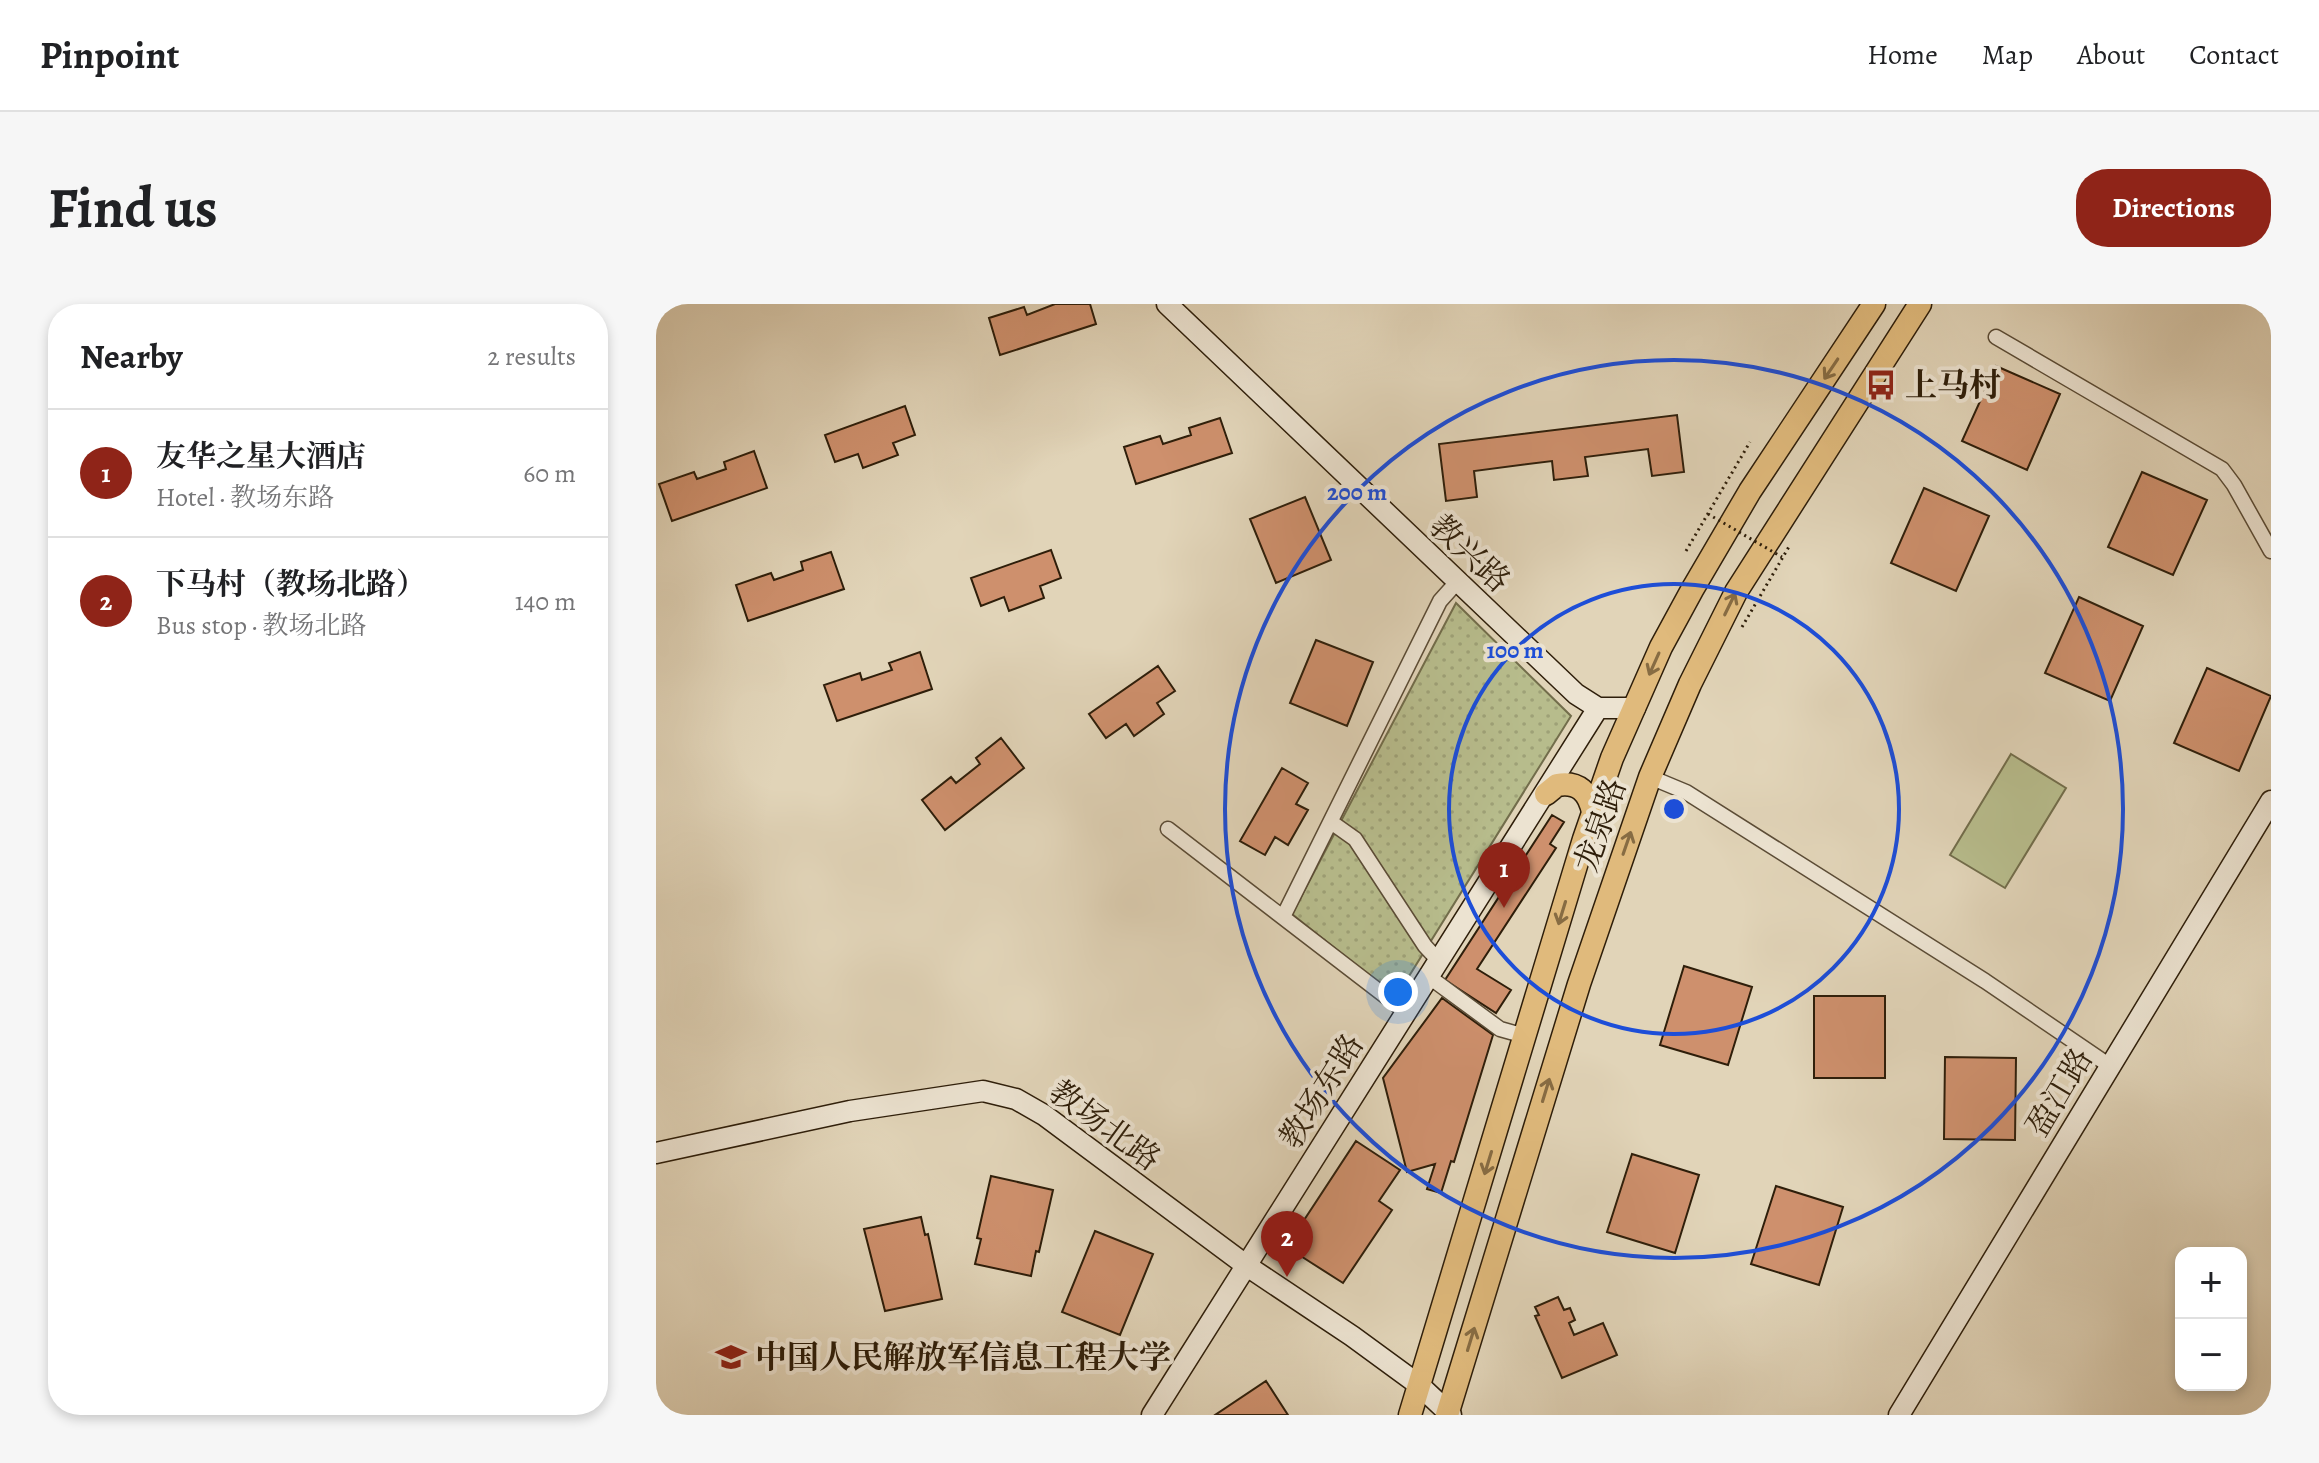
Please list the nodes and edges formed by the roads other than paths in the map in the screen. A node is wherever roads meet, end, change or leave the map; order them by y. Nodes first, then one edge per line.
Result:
1 (1167, 304) edge
2 (1874, 304) edge
3 (1920, 304) edge
4 (1996, 337) dead end
5 (2271, 551) edge
6 (1457, 582) junction
7 (1598, 708) junction
8 (1635, 708) junction
9 (1650, 777) junction
10 (1546, 794) junction
11 (2271, 801) edge
12 (1593, 812) junction
13 (1331, 822) junction
14 (1168, 829) dead end
15 (1283, 917) junction
16 (1433, 968) junction
17 (1406, 1012) junction
18 (1525, 1036) junction
19 (2110, 1066) junction
20 (656, 1153) edge
21 (1247, 1266) junction
22 (1419, 1385) junction
23 (1449, 1414) edge
24 (1152, 1415) edge
25 (1410, 1415) edge
26 (1899, 1415) edge

1 - 6 street, 教兴路
2 -> 8 main road, 龙泉路
9 -> 3 main road, 龙泉路
4 - 5 street
6 - 7 street, 教兴路
6 - 13 street
7 - 8 street
7 - 10 street, 教场东路
8 - 12 main road, 龙泉路
9 - 19 street
23 -> 9 main road, 龙泉路
10 - 12 main road
10 - 16 street, 教场东路
11 - 19 street, 盈江路
12 -> 18 main road, 龙泉路
13 - 15 street
13 - 16 street
14 - 15 street
15 - 17 street
16 - 17 street, 教场东路
16 - 18 street
17 - 21 street, 教场东路
18 -> 22 main road, 龙泉路
19 - 26 street, 盈江路
20 - 21 street, 教场北路
21 - 22 street, 教场北路
21 - 24 street, 教场东路
22 - 23 street, 教场北路
22 - 25 main road, 龙泉路

